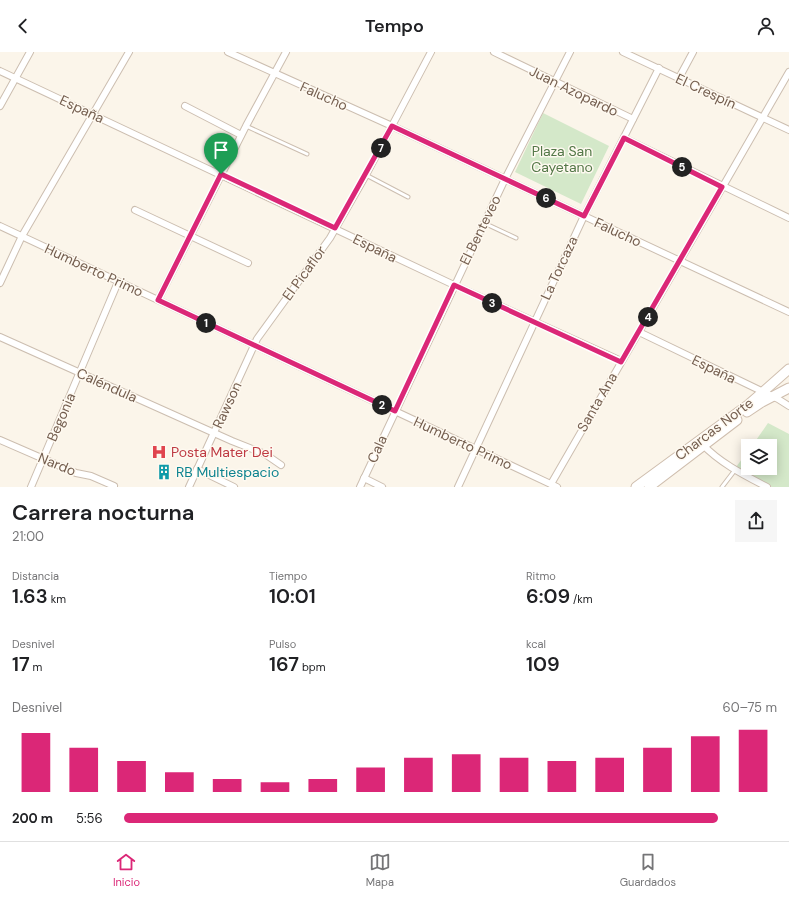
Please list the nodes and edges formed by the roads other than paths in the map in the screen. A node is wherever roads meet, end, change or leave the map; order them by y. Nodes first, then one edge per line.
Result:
1 (30, 52) edge
2 (129, 52) edge
3 (228, 52) edge
4 (286, 52) edge
5 (431, 52) edge
6 (494, 52) edge
7 (570, 52) edge
8 (623, 52) edge
9 (693, 52) edge
10 (659, 68) junction
11 (0, 71) edge
12 (789, 72) edge
13 (274, 74) junction
14 (16, 78) junction
15 (679, 78) junction
16 (554, 81) junction
17 (0, 106) edge
18 (185, 106) dead end
19 (93, 114) junction
20 (762, 117) junction
21 (633, 119) junction
22 (246, 126) junction
23 (392, 126) junction
24 (789, 130) edge
25 (241, 135) junction
26 (624, 138) junction
27 (307, 154) dead end
28 (221, 174) junction
29 (366, 175) junction
30 (505, 179) junction
31 (722, 187) junction
32 (408, 197) dead end
33 (135, 210) dead end
34 (584, 216) junction
35 (789, 218) edge
36 (484, 223) junction
37 (0, 226) edge
38 (335, 228) junction
39 (22, 236) junction
40 (190, 236) junction
41 (516, 238) dead end
42 (680, 261) junction
43 (248, 263) dead end
44 (118, 282) junction
45 (0, 283) edge
46 (454, 285) junction
47 (158, 300) junction
48 (789, 312) edge
49 (534, 322) junction
50 (639, 332) junction
51 (0, 337) edge
52 (254, 345) junction
53 (621, 362) junction
54 (789, 369) edge
55 (80, 372) junction
56 (789, 388) edge
57 (762, 392) junction
58 (773, 397) junction
59 (789, 406) edge
60 (395, 411) junction
61 (214, 433) junction
62 (0, 440) edge
63 (702, 443) junction
64 (476, 449) junction
65 (43, 459) junction
66 (281, 465) dead end
67 (197, 469) junction
68 (735, 470) junction
69 (364, 478) junction
70 (551, 484) junction
71 (114, 486) dead end
72 (31, 487) edge
73 (189, 487) edge
74 (234, 487) edge
75 (360, 487) edge
76 (382, 487) edge
77 (458, 487) edge
78 (557, 487) edge
79 (636, 487) edge
80 (649, 487) edge
81 (722, 487) edge
82 (767, 487) edge

1 - 14 street
2 - 19 street
3 - 13 street, Falucho
4 - 13 street
5 - 23 street, El Picaflor
6 - 16 street, Juan Azopardo
7 - 16 street, El Benteveo
8 - 10 street, El Crespín
9 - 15 street
10 - 15 street, El Crespín
10 - 21 street, La Torcaza
11 - 14 street, España
12 - 20 street, Santa Ana
13 - 22 street
13 - 23 street, Falucho
14 - 17 street
14 - 19 street, España
15 - 20 street, El Crespín
16 - 21 street, Juan Azopardo
16 - 30 street, El Benteveo
18 - 25 street
19 - 28 street, España
19 - 39 street
20 - 24 street, El Crespín
20 - 31 street, Santa Ana
21 - 26 street, La Torcaza
22 - 25 street
22 - 27 lane
23 - 29 street, El Picaflor
23 - 30 street, Falucho
25 - 28 street
26 - 31 street
26 - 34 street, La Torcaza
28 - 38 street, España
28 - 40 street
29 - 32 lane
29 - 38 street, El Picaflor
30 - 34 street, Falucho
30 - 36 street, El Benteveo
31 - 35 street
31 - 42 street, Santa Ana
33 - 40 street
34 - 42 street, Falucho
34 - 49 street, La Torcaza
36 - 41 lane
36 - 46 street, El Benteveo
37 - 39 street, Humberto Primo
38 - 46 street, España
38 - 52 street, El Picaflor
39 - 44 street, Humberto Primo
39 - 45 street
40 - 43 street
40 - 47 street
42 - 48 street, Falucho
42 - 50 street, Santa Ana
44 - 47 street, Humberto Primo
44 - 55 street, Begonia
46 - 49 street, España
46 - 60 street, El Benteveo
47 - 52 street, Humberto Primo
49 - 53 street, España
49 - 64 street, La Torcaza
50 - 53 street, Santa Ana
50 - 57 street, España
51 - 55 street, Caléndula
52 - 60 street, Humberto Primo
52 - 61 street, Rawson
53 - 70 street, Santa Ana
54 - 57 street, Charcas Norte
55 - 61 street, Caléndula
55 - 65 street, Begonia
56 - 58 street, Charcas Norte
57 - 58 street, España
57 - 63 street, Charcas Norte
58 - 59 street, España
58 - 63 street, Charcas Norte
60 - 64 street, Humberto Primo
60 - 69 street, Cala
61 - 66 street, Caléndula
61 - 67 street, Rawson
62 - 65 street, Nardo
63 - 68 street
63 - 79 street, Charcas Norte
63 - 80 street, Charcas Norte
64 - 70 street, Humberto Primo
64 - 77 street, La Torcaza
65 - 71 street, Nardo
65 - 72 street, Begonia
67 - 73 street, Rawson
67 - 74 street
68 - 81 lane
68 - 82 street
69 - 75 street, Cala
69 - 76 street
70 - 78 street, Humberto Primo

